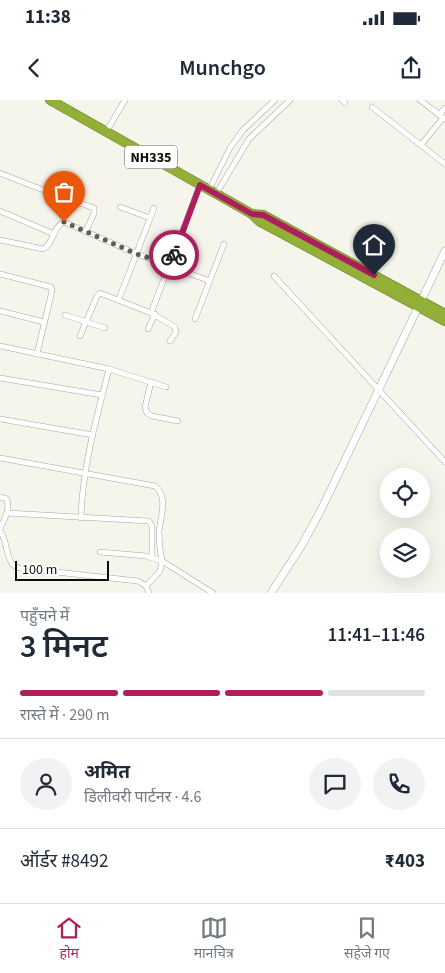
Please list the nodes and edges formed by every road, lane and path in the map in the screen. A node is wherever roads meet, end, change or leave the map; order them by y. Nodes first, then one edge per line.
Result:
1 (50, 100) edge
2 (125, 100) edge
3 (275, 100) edge
4 (290, 100) edge
5 (420, 100) edge
6 (372, 107) dead end
7 (445, 108) edge
8 (442, 118) edge
9 (106, 132) junction
10 (421, 145) junction
11 (445, 164) edge
12 (0, 172) edge
13 (208, 190) junction
14 (120, 207) dead end
15 (154, 208) dead end
16 (0, 211) edge
17 (150, 218) junction
18 (86, 231) junction
19 (54, 234) junction
20 (0, 240) edge
21 (224, 244) dead end
22 (445, 251) edge
23 (137, 254) junction
24 (170, 265) junction
25 (0, 274) edge
26 (274, 276) dead end
27 (210, 281) junction
28 (119, 299) junction
29 (420, 304) junction
30 (0, 311) edge
31 (153, 313) junction
32 (445, 314) edge
33 (65, 315) dead end
34 (195, 319) dead end
35 (445, 321) edge
36 (44, 322) junction
37 (86, 322) junction
38 (105, 328) dead end
39 (148, 329) dead end
40 (80, 336) dead end
41 (170, 341) dead end
42 (0, 346) edge
43 (37, 354) junction
44 (109, 369) junction
45 (0, 378) edge
46 (151, 382) junction
47 (166, 387) dead end
48 (379, 391) junction
49 (102, 395) junction
50 (0, 419) edge
51 (178, 421) dead end
52 (93, 434) junction
53 (0, 458) edge
54 (445, 462) edge
55 (86, 474) junction
56 (0, 497) edge
57 (7, 513) junction
58 (81, 518) junction
59 (0, 530) edge
60 (100, 552) dead end
61 (152, 557) junction
62 (162, 561) junction
63 (146, 586) junction
64 (149, 593) edge
65 (213, 593) edge
66 (271, 593) edge

1 - 9 highway, NH335
2 - 9 street
3 - 13 street
4 - 13 street
5 - 8 street
6 - 10 street
7 - 8 street
8 - 10 street
9 - 13 highway, NH335
10 - 11 street
12 - 18 street
13 - 24 street
13 - 29 highway, NH335
14 - 17 street
15 - 17 street
16 - 19 street
17 - 23 street
18 - 19 street
18 - 23 street
19 - 20 street
21 - 27 street
22 - 29 street
23 - 24 street
23 - 28 street
24 - 27 street
24 - 31 street
25 - 36 street
26 - 48 street
27 - 34 street
28 - 31 street
28 - 37 street
29 - 32 highway, NH335
29 - 35 highway, NH335
29 - 48 street
30 - 36 street
31 - 39 street
31 - 41 street
33 - 37 street
36 - 43 street
37 - 38 street
37 - 40 street
42 - 43 street
43 - 44 street
44 - 46 street
44 - 49 street
45 - 49 street
46 - 47 street
46 - 51 street
48 - 54 street
48 - 66 street
49 - 52 street
50 - 52 street
52 - 55 street
53 - 55 street
55 - 58 street
55 - 62 street
56 - 57 street
57 - 58 street
57 - 59 street
58 - 61 street
59 - 63 street
60 - 61 street
61 - 62 street
62 - 63 street
62 - 65 street
63 - 64 street

